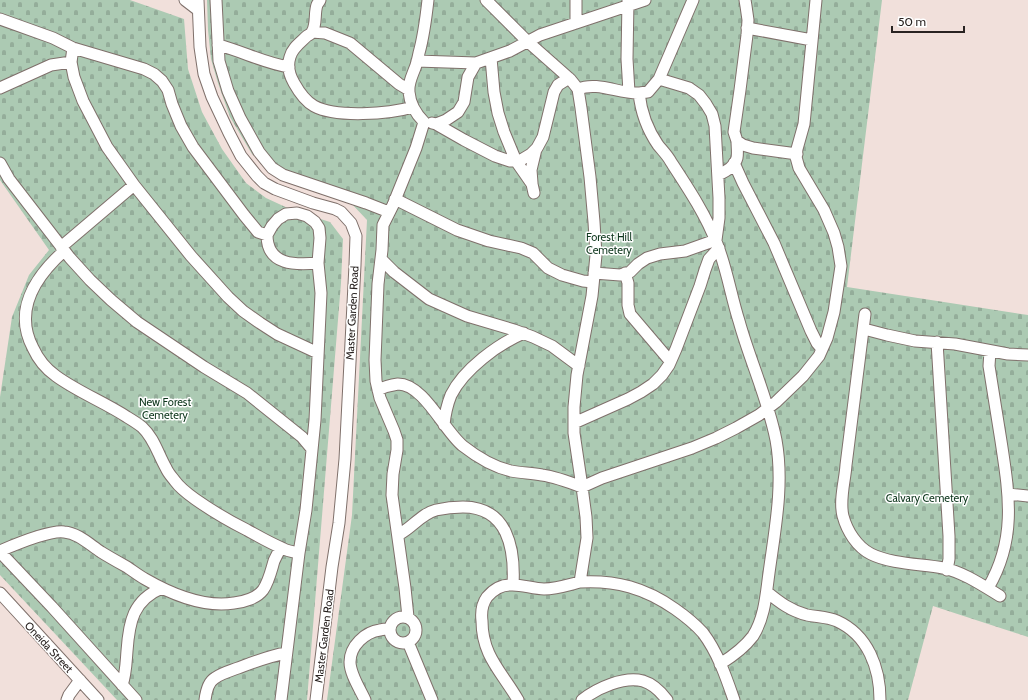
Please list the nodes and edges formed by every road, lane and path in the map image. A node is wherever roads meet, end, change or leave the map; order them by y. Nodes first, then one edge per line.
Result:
1 (185, 0) edge
2 (216, 0) edge
3 (320, 0) edge
4 (428, 0) edge
5 (486, 0) edge
6 (576, 0) edge
7 (645, 0) edge
8 (693, 0) edge
9 (745, 0) edge
10 (816, 0) edge
11 (628, 3) edge
12 (198, 5) edge
13 (0, 18) edge
14 (576, 24) junction
15 (314, 27) junction
16 (747, 28) junction
17 (812, 40) junction
18 (527, 41) junction
19 (218, 45) junction
20 (73, 48) junction
21 (491, 58) junction
22 (417, 61) junction
23 (71, 62) junction
24 (461, 63) junction
25 (476, 63) junction
26 (289, 67) junction
27 (468, 77) junction
28 (568, 78) junction
29 (659, 79) junction
30 (0, 88) edge
31 (409, 90) junction
32 (578, 90) junction
33 (634, 93) junction
34 (413, 107) junction
35 (424, 122) junction
36 (436, 124) junction
37 (716, 137) junction
38 (736, 138) junction
39 (753, 148) junction
40 (536, 149) junction
41 (797, 154) junction
42 (735, 160) junction
43 (516, 161) junction
44 (0, 163) edge
45 (718, 175) junction
46 (134, 186) junction
47 (395, 199) junction
48 (389, 212) junction
49 (267, 235) junction
50 (717, 244) junction
51 (63, 249) junction
52 (381, 259) junction
53 (318, 263) junction
54 (625, 273) junction
55 (594, 277) junction
56 (865, 314) dead end
57 (864, 329) junction
58 (524, 333) junction
59 (937, 342) junction
60 (822, 349) junction
61 (990, 351) junction
62 (318, 353) junction
63 (1028, 355) edge
64 (670, 361) junction
65 (579, 366) junction
66 (378, 390) junction
67 (768, 408) junction
68 (574, 423) junction
69 (444, 425) junction
70 (312, 449) junction
71 (582, 487) junction
72 (1008, 494) junction
73 (1028, 496) edge
74 (398, 535) junction
75 (281, 548) junction
76 (0, 551) edge
77 (299, 553) junction
78 (947, 570) junction
79 (580, 582) junction
80 (514, 585) junction
81 (162, 588) junction
82 (988, 588) junction
83 (767, 592) junction
84 (0, 593) edge
85 (1000, 596) dead end
86 (408, 618) junction
87 (390, 629) junction
88 (408, 642) junction
89 (286, 653) junction
90 (720, 664) junction
91 (80, 680) junction
92 (122, 685) junction
93 (67, 700) edge
94 (98, 700) edge
95 (136, 700) edge
96 (205, 700) edge
97 (281, 700) edge
98 (316, 700) edge
99 (365, 700) edge
100 (432, 700) edge
101 (518, 700) edge
102 (582, 700) edge
103 (667, 700) edge
104 (734, 700) edge
105 (880, 700) edge

1 - 12 street
2 - 19 street
3 - 15 street
4 - 22 street
5 - 18 street
6 - 14 street
7 - 11 street
8 - 29 street
9 - 16 street
10 - 17 street
11 - 14 street
11 - 33 street
12 - 98 street, Master Garden Road
13 - 20 street
14 - 18 street
15 - 26 street
15 - 31 street
16 - 17 street
16 - 38 street
17 - 41 street
18 - 21 street
18 - 28 street
19 - 26 street
19 - 48 street
20 - 23 street
20 - 49 street
21 - 25 street
21 - 43 street
22 - 24 street
22 - 31 street
23 - 30 street
23 - 46 street
24 - 25 street
24 - 27 street
25 - 27 street
26 - 34 street
27 - 36 street
28 - 32 street
28 - 40 street
29 - 33 street
29 - 37 street
31 - 34 street
32 - 33 street
32 - 55 street
33 - 50 street
34 - 35 street
35 - 36 street
35 - 47 street
36 - 43 street
37 - 38 street
37 - 45 street
38 - 39 street
38 - 42 street
39 - 41 street
39 - 42 street
40 - 43 street
40 - 43 street
41 - 60 street
42 - 45 street
42 - 60 street
44 - 51 street
45 - 50 street
46 - 51 street
46 - 62 street
47 - 48 street
47 - 55 street
48 - 52 street
49 - 53 street
49 - 53 street
50 - 54 street
50 - 64 street
50 - 67 street
51 - 70 street
51 - 75 street
52 - 58 street
52 - 66 street
53 - 62 street
54 - 55 street
54 - 64 street
55 - 65 street
56 - 57 street
57 - 59 street
57 - 78 street
58 - 65 street
58 - 69 street
59 - 61 street
59 - 78 street
60 - 67 street
61 - 63 street
61 - 72 street
62 - 70 street
64 - 68 street
65 - 68 street
66 - 69 street
66 - 74 street
67 - 71 street
67 - 83 street
68 - 71 street
69 - 71 street
70 - 77 street
71 - 79 street
72 - 73 street
72 - 82 street
74 - 80 street
74 - 86 street
75 - 77 street
75 - 81 street
76 - 81 street
76 - 92 street
77 - 89 street
78 - 82 street
79 - 80 street
79 - 90 street
80 - 101 street
81 - 92 street
82 - 85 street
83 - 90 street
83 - 105 street
84 - 91 street, Oneida Street
86 - 87 street
86 - 88 street
87 - 88 street
87 - 99 street
88 - 100 street
89 - 96 street
89 - 97 street
90 - 104 street
91 - 93 street
91 - 94 street, Oneida Street
92 - 95 street
102 - 103 street

